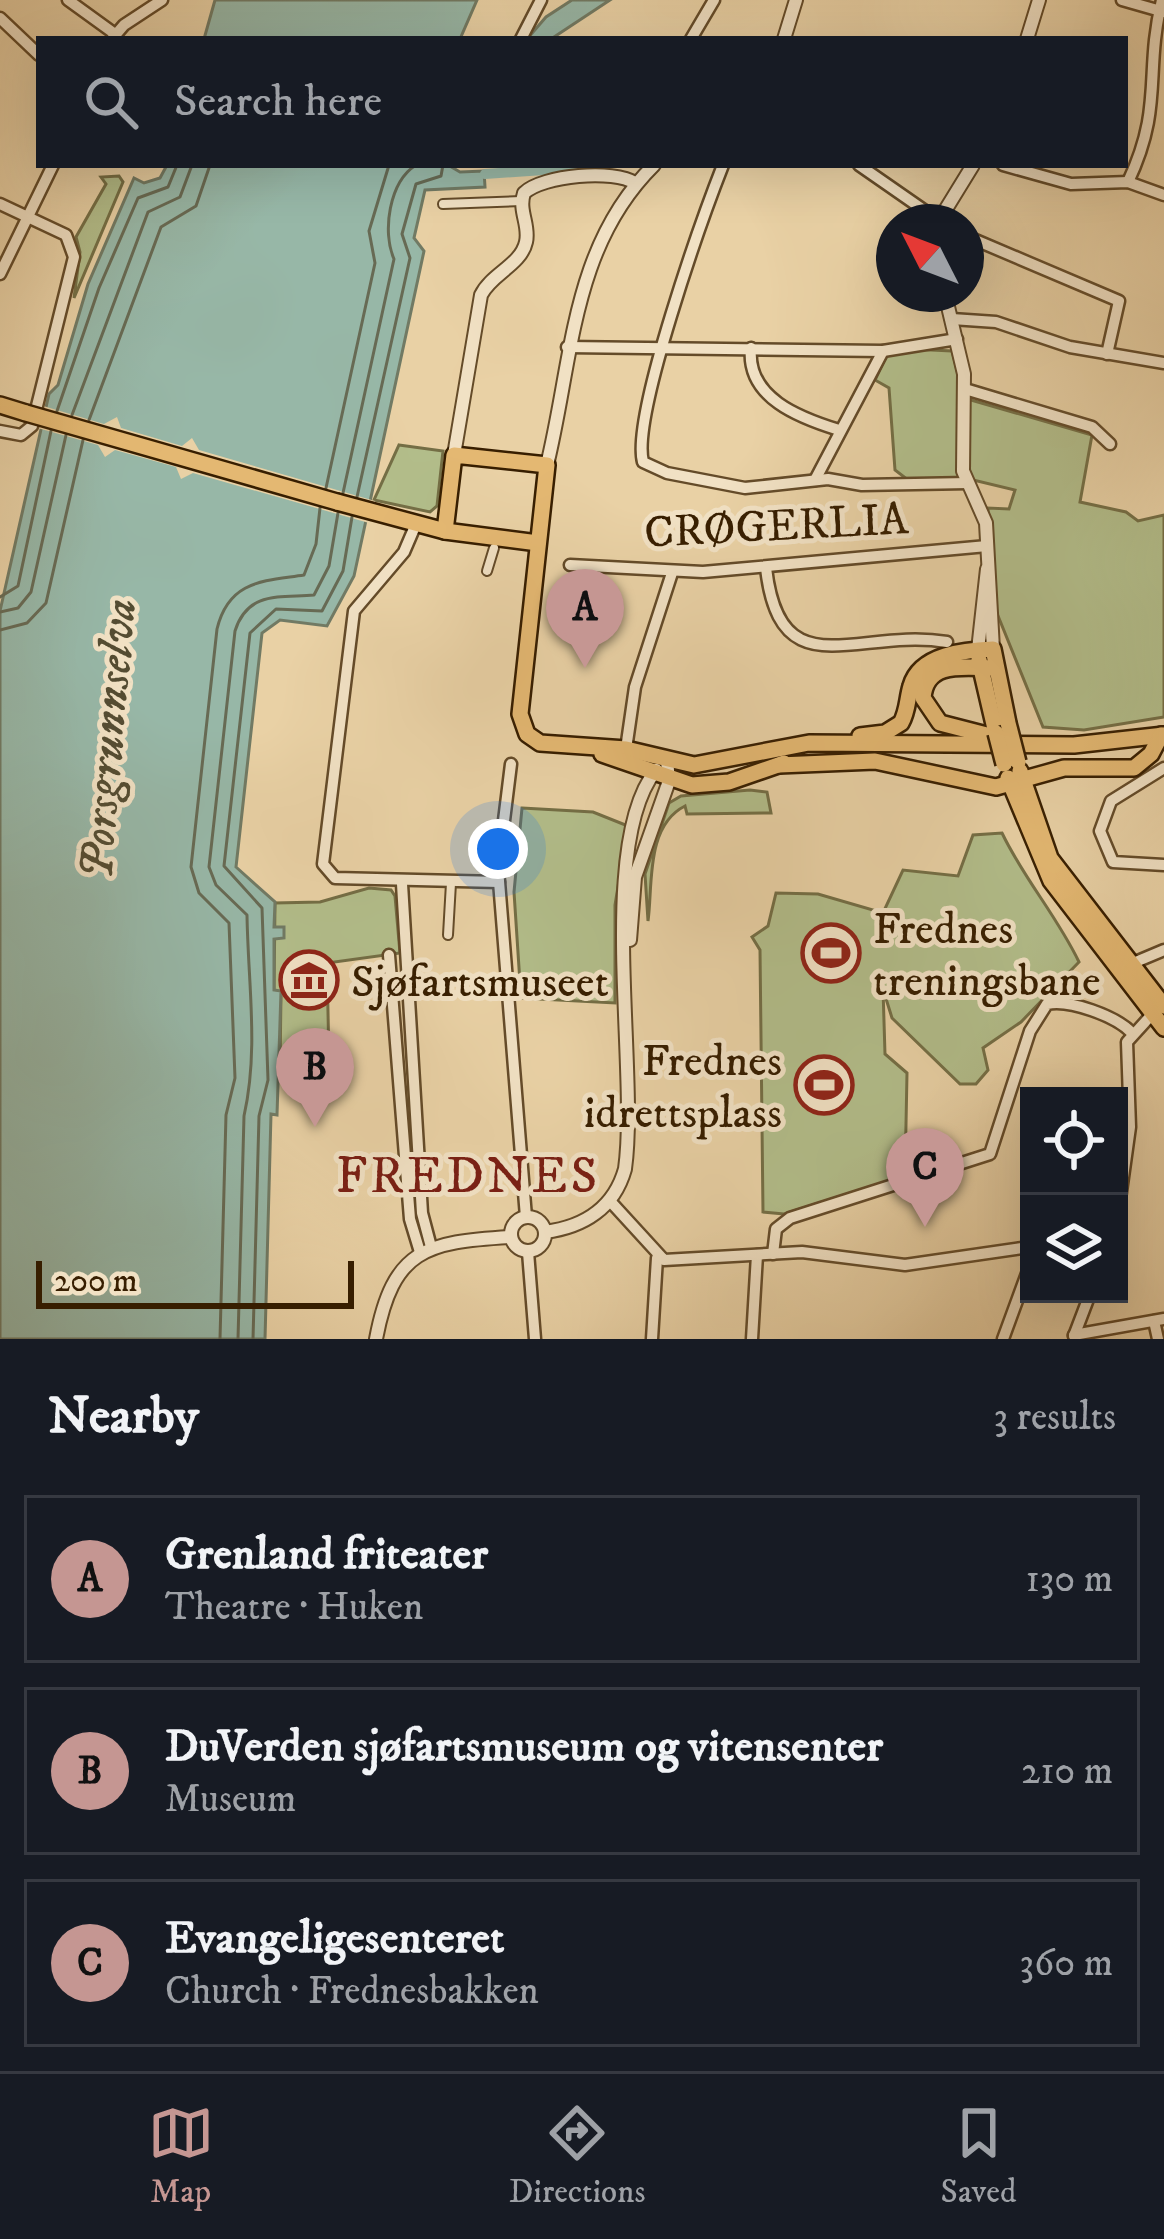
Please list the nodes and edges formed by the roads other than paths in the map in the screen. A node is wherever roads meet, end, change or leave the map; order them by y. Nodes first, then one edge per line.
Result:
1 (68, 0) edge
2 (161, 0) edge
3 (541, 0) edge
4 (715, 0) edge
5 (796, 0) edge
6 (1039, 0) edge
7 (1122, 0) edge
8 (1162, 8) edge
9 (2, 25) edge
10 (113, 36) edge
11 (522, 36) edge
12 (693, 36) edge
13 (785, 36) edge
14 (1028, 36) edge
15 (36, 53) edge
16 (51, 168) edge
17 (651, 168) edge
18 (722, 168) edge
19 (867, 168) edge
20 (971, 168) edge
21 (1014, 168) edge
22 (621, 170) edge
23 (1128, 182) junction
24 (635, 183) junction
25 (1164, 195) edge
26 (520, 201) junction
27 (0, 204) edge
28 (443, 204) dead end
29 (916, 204) edge
30 (949, 204) edge
31 (28, 218) junction
32 (984, 244) edge
33 (0, 274) edge
34 (950, 312) edge
35 (952, 320) junction
36 (957, 339) junction
37 (567, 346) junction
38 (751, 348) junction
39 (663, 349) junction
40 (883, 351) junction
41 (1107, 354) junction
42 (1164, 363) edge
43 (965, 389) junction
44 (0, 405) edge
45 (839, 430) junction
46 (0, 431) edge
47 (1110, 444) dead end
48 (454, 455) junction
49 (547, 465) junction
50 (815, 480) junction
51 (968, 483) junction
52 (416, 524) junction
53 (445, 530) junction
54 (538, 543) junction
55 (987, 546) junction
56 (494, 548) dead end
57 (570, 565) dead end
58 (766, 568) junction
59 (487, 571) dead end
60 (671, 573) junction
61 (947, 642) dead end
62 (986, 649) junction
63 (988, 668) junction
64 (1162, 735) edge
65 (809, 743) junction
66 (875, 745) junction
67 (576, 747) junction
68 (626, 749) junction
69 (1014, 757) junction
70 (667, 760) junction
71 (511, 764) dead end
72 (778, 765) junction
73 (1162, 771) edge
74 (652, 775) junction
75 (669, 781) junction
76 (961, 781) junction
77 (1016, 782) junction
78 (1018, 814) junction
79 (1164, 865) edge
80 (499, 882) junction
81 (451, 883) junction
82 (403, 884) junction
83 (448, 935) dead end
84 (1164, 950) edge
85 (389, 955) dead end
86 (626, 965) junction
87 (1124, 967) junction
88 (1160, 1007) edge
89 (1164, 1028) edge
90 (1132, 1033) junction
91 (1121, 1195) edge
92 (610, 1202) junction
93 (526, 1217) junction
94 (545, 1232) junction
95 (510, 1237) junction
96 (1020, 1248) edge
97 (425, 1250) junction
98 (528, 1252) junction
99 (773, 1254) junction
100 (757, 1256) junction
101 (657, 1258) junction
102 (1020, 1293) edge
103 (1087, 1303) edge
104 (1159, 1320) edge
105 (1074, 1337) edge
106 (376, 1339) edge
107 (535, 1339) edge
108 (652, 1339) edge
109 (752, 1339) edge
110 (1003, 1339) edge
111 (1157, 1339) edge

1 - 10 street
2 - 10 street
3 - 11 street
4 - 12 street
5 - 13 street
6 - 14 street
7 - 8 street
8 - 23 street
9 - 15 street
16 - 31 street
17 - 24 street
18 - 39 street
19 - 29 street
20 - 30 street
21 - 23 street
22 - 24 street
22 - 26 street
23 - 25 street
24 - 37 street
26 - 28 street
26 - 48 street
27 - 31 street
31 - 33 street
31 - 46 street
32 - 41 street
34 - 35 street
35 - 36 street
35 - 41 street
36 - 40 street
36 - 43 street
37 - 39 street
37 - 49 street
38 - 39 street
38 - 40 street
38 - 45 street
39 - 50 street
40 - 45 street
41 - 42 street
43 - 47 street
43 - 51 street
44 - 52 main road, bridge
45 - 50 street
48 - 49 main road
48 - 53 main road
49 - 54 main road
50 - 51 street
51 - 55 street
52 - 53 main road
52 - 82 street
53 - 54 main road
54 - 67 main road
55 - 58 street, CRØGERLIA
55 - 62 street
56 - 59 street
57 - 60 street, CRØGERLIA
58 - 60 street, CRØGERLIA
58 - 61 street
60 - 68 street
62 - 63 main road
62 - 65 main road
63 - 69 main road, bridge
63 - 69 main road
64 - 69 main road
64 - 77 main road
65 - 66 main road
65 - 70 main road
66 - 69 main road
66 - 72 main road
67 - 68 main road
67 - 74 main road
68 - 70 main road
69 - 77 main road
70 - 74 street
70 - 75 street
71 - 80 street
72 - 75 main road
72 - 76 main road
73 - 79 street
74 - 75 main road
74 - 86 street
75 - 86 street
76 - 77 main road
76 - 78 main road
77 - 78 main road
77 - 87 main road
78 - 87 main road
80 - 81 street
80 - 93 street
81 - 82 street
81 - 83 street
82 - 97 street
84 - 87 street
85 - 97 street
86 - 92 street
87 - 88 main road
88 - 89 main road
88 - 90 street
90 - 91 street
90 - 99 street
92 - 94 street
92 - 101 street
93 - 94 street
93 - 95 street
94 - 98 street
95 - 97 street
95 - 98 street
96 - 99 street
97 - 106 street
98 - 107 street
99 - 100 street
100 - 101 street
100 - 109 street
101 - 108 street
102 - 110 street
103 - 105 street
104 - 105 street
104 - 111 street

